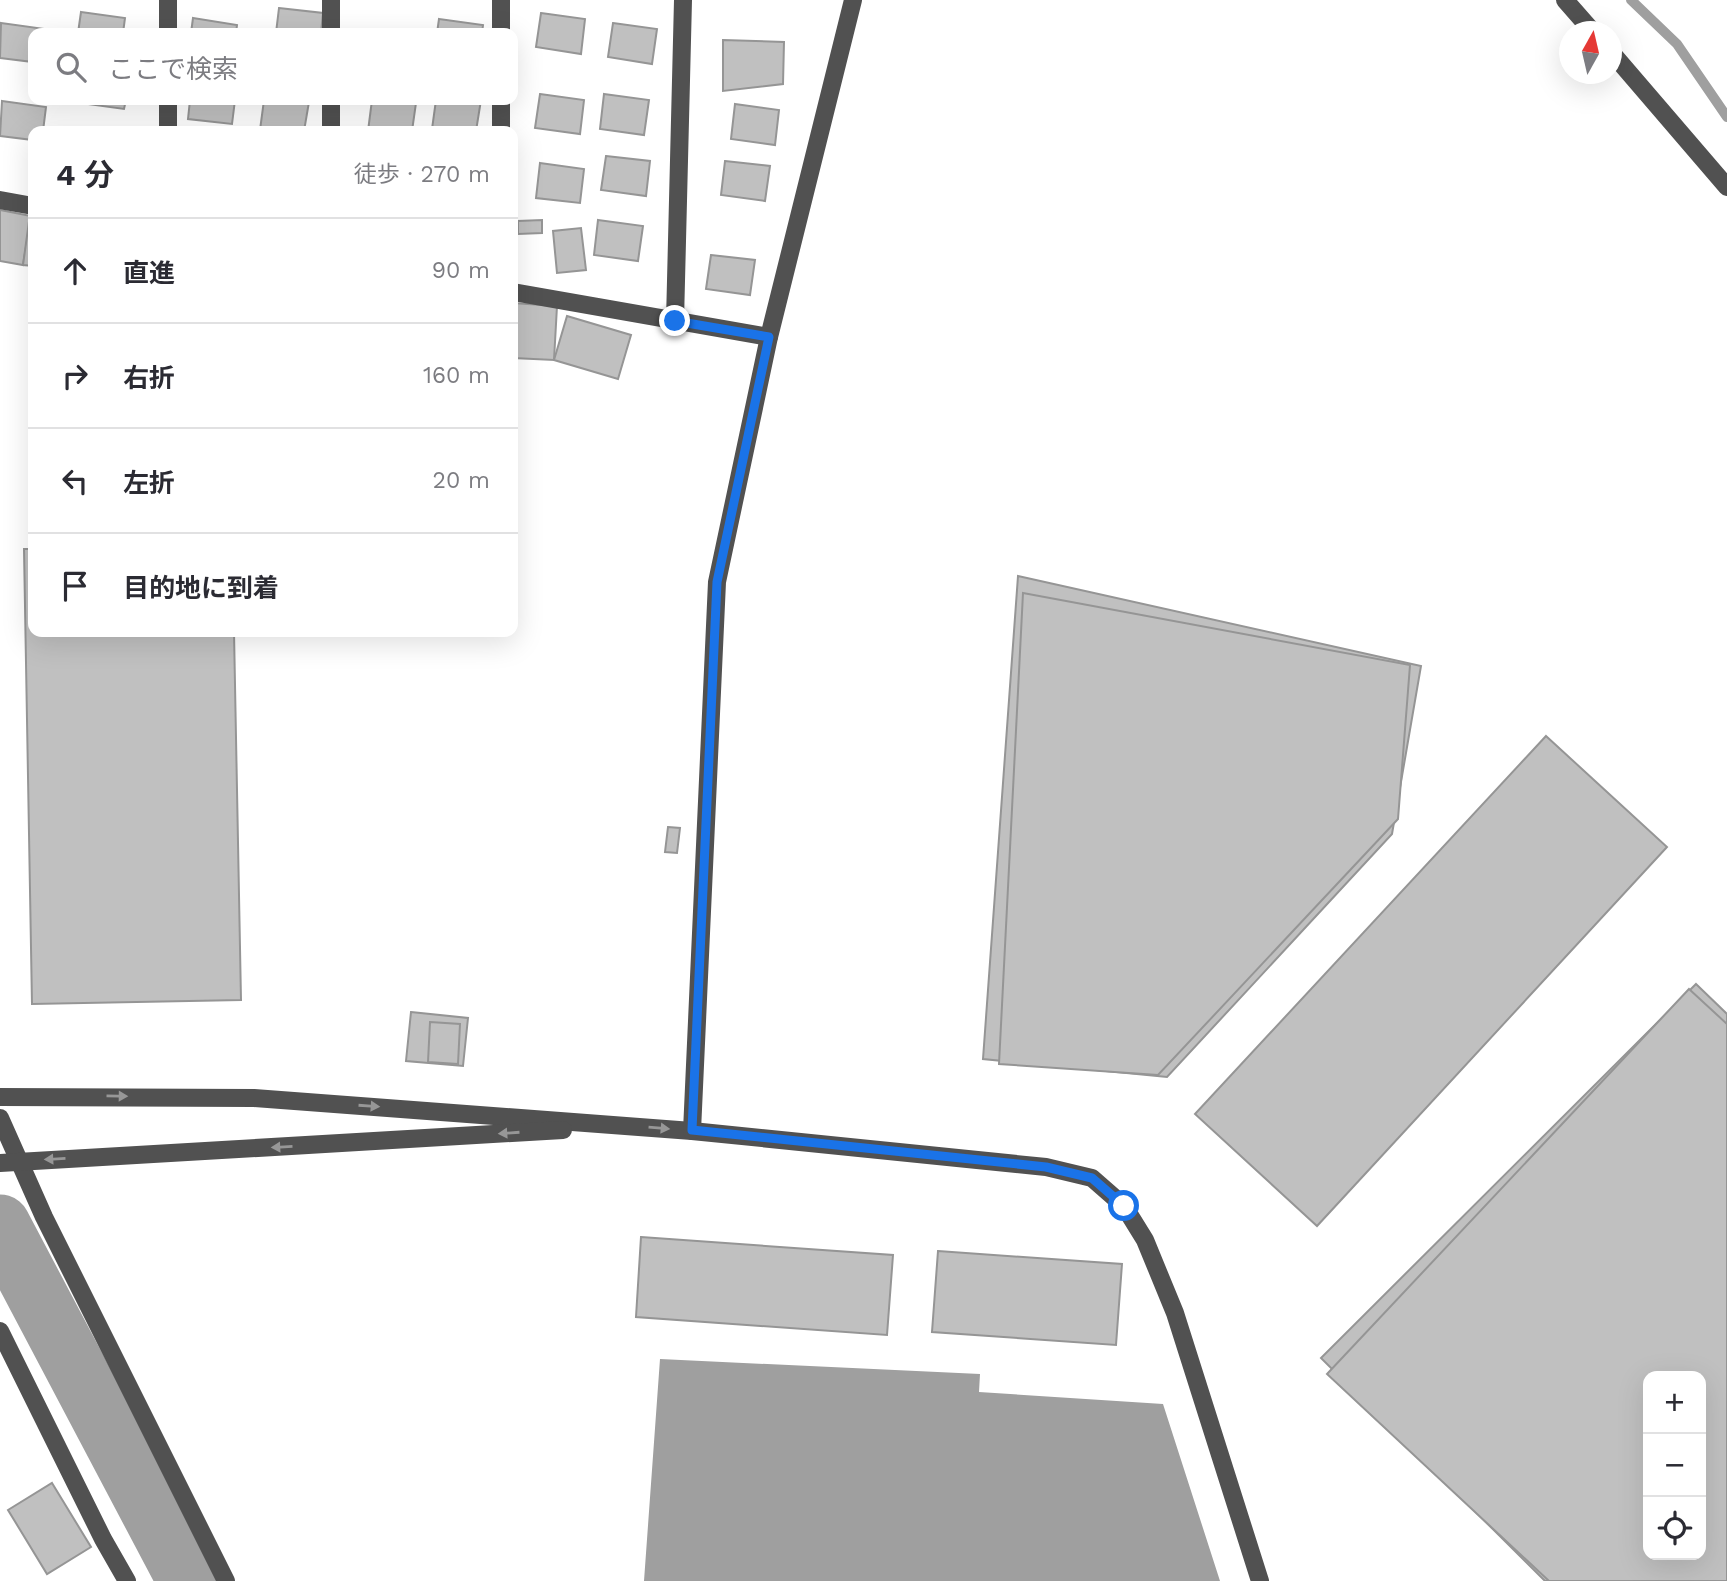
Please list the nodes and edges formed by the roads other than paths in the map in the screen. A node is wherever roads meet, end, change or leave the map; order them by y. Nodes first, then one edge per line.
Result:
1 (167, 0) edge
2 (331, 0) edge
3 (501, 0) edge
4 (683, 0) edge
5 (853, 0) edge
6 (1565, 0) edge
7 (1583, 21) edge
8 (168, 28) edge
9 (331, 28) edge
10 (501, 28) edge
11 (1622, 65) edge
12 (168, 105) edge
13 (331, 105) edge
14 (501, 105) edge
15 (168, 126) edge
16 (331, 126) edge
17 (501, 126) edge
18 (1727, 187) edge
19 (0, 200) edge
20 (28, 205) edge
21 (518, 293) edge
22 (675, 321) junction
23 (769, 337) junction
24 (0, 1097) edge
25 (0, 1118) edge
26 (626, 1125) junction
27 (692, 1130) junction
28 (20, 1161) junction
29 (0, 1163) edge
30 (0, 1331) edge
31 (127, 1581) edge
32 (226, 1581) edge
33 (1260, 1581) edge

1 - 8 street
2 - 9 street
3 - 10 street
4 - 22 street
5 - 23 street
6 - 7 street
11 - 18 street
12 - 15 street
13 - 16 street
14 - 17 street
19 - 20 street
21 - 22 street
22 - 23 street
23 - 27 street
24 -> 26 street
25 - 28 street
26 -> 27 street
26 -> 28 street
27 - 33 street
28 - 29 street
28 - 32 street
30 - 31 street

